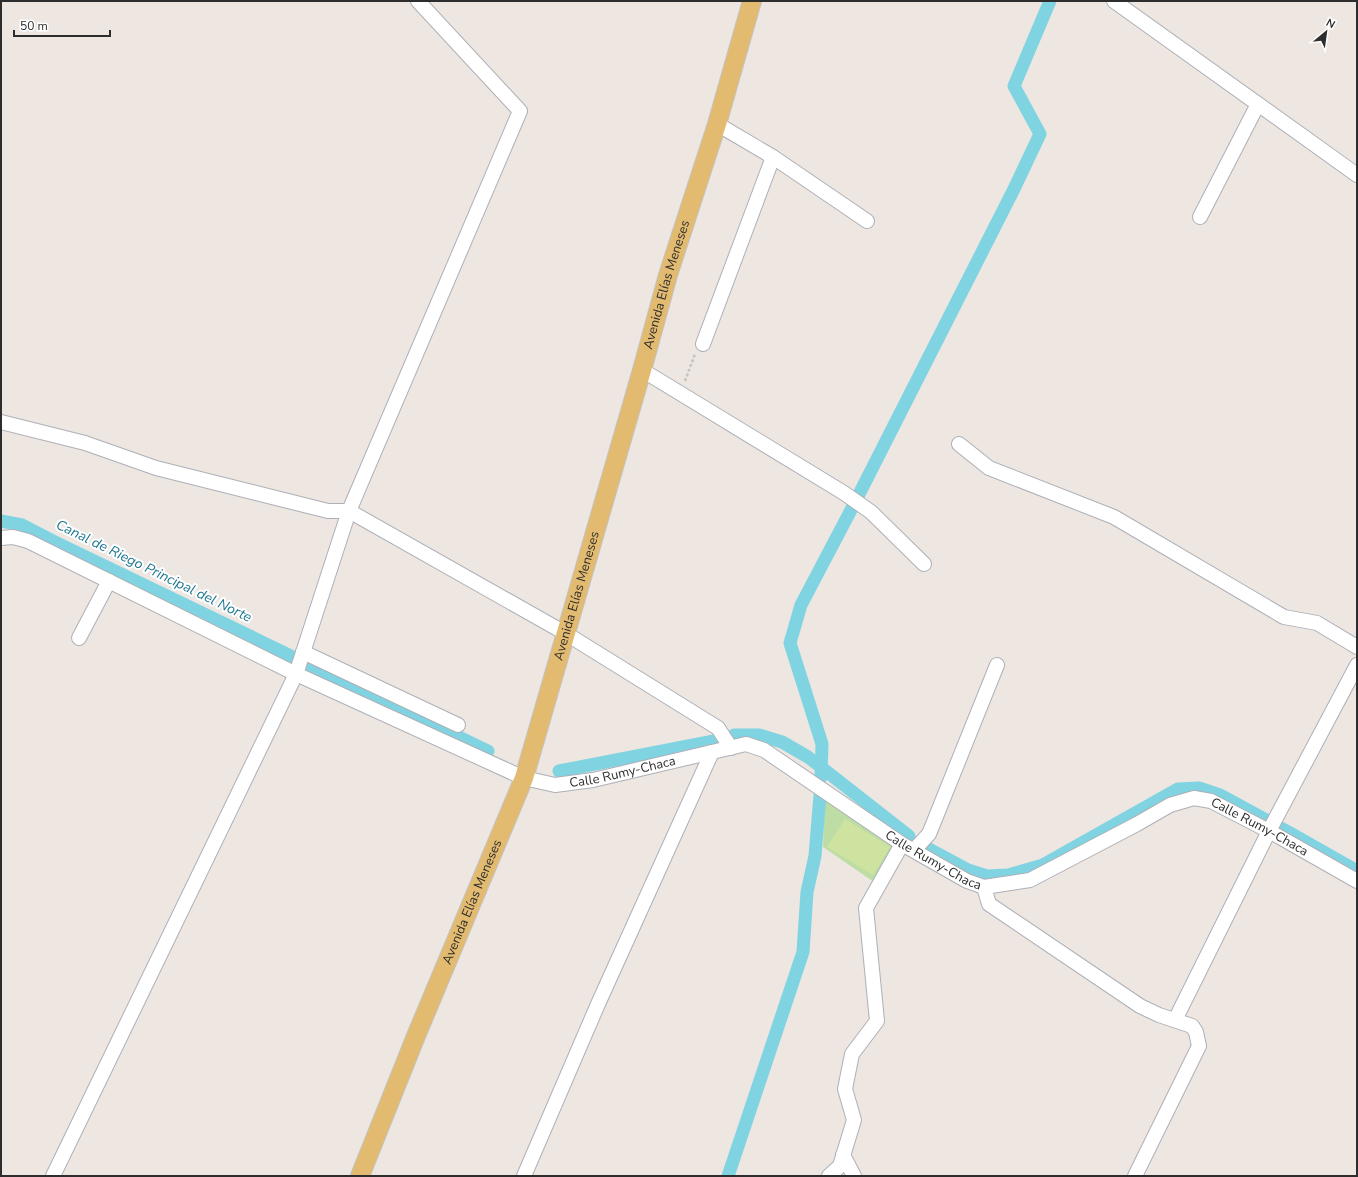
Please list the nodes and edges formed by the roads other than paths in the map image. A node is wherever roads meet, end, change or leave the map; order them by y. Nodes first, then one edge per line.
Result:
1 (418, 1) edge
2 (752, 1) edge
3 (1114, 1) edge
4 (1258, 104) junction
5 (717, 124) junction
6 (773, 157) junction
7 (1357, 175) edge
8 (1200, 217) dead end
9 (867, 220) dead end
10 (703, 344) road end
11 (642, 370) junction
12 (1, 422) edge
13 (959, 444) dead end
14 (349, 511) junction
15 (1, 538) edge
16 (924, 564) dead end
17 (108, 581) junction
18 (565, 633) junction
19 (79, 638) dead end
20 (1357, 647) edge
21 (303, 652) junction
22 (997, 665) dead end
23 (1357, 665) edge
24 (296, 674) junction
25 (458, 725) dead end
26 (731, 748) junction
27 (712, 752) junction
28 (524, 778) junction
29 (1270, 830) junction
30 (908, 847) junction
31 (1357, 881) edge
32 (984, 887) junction
33 (1174, 1020) junction
34 (844, 1155) junction
35 (53, 1176) edge
36 (360, 1176) edge
37 (524, 1176) edge
38 (829, 1176) edge
39 (854, 1176) edge
40 (1135, 1176) edge

1 - 14 street
2 - 5 main road, Avenida Elías Meneses
3 - 4 street
4 - 7 street
4 - 8 street
5 - 6 street
5 - 11 main road, Avenida Elías Meneses
6 - 9 street
6 - 10 street
11 - 16 street
11 - 18 main road, Avenida Elías Meneses
12 - 14 street
13 - 20 street
14 - 18 street
14 - 21 street
15 - 17 street, Calle Rumy-Chaca
17 - 19 street
17 - 24 street, Calle Rumy-Chaca
18 - 26 street
18 - 28 main road, Avenida Elías Meneses
21 - 24 street
21 - 25 street
22 - 30 street
23 - 29 street
24 - 28 street, Calle Rumy-Chaca
24 - 35 street
26 - 27 street, Calle Rumy-Chaca
26 - 30 street, Calle Rumy-Chaca
27 - 28 street, Calle Rumy-Chaca
27 - 37 street
28 - 36 main road, Avenida Elías Meneses
29 - 31 street, Calle Rumy-Chaca
29 - 32 street, Calle Rumy-Chaca
29 - 33 street
30 - 32 street, Calle Rumy-Chaca
30 - 34 street
32 - 33 street
33 - 40 street
34 - 38 street
34 - 39 street

